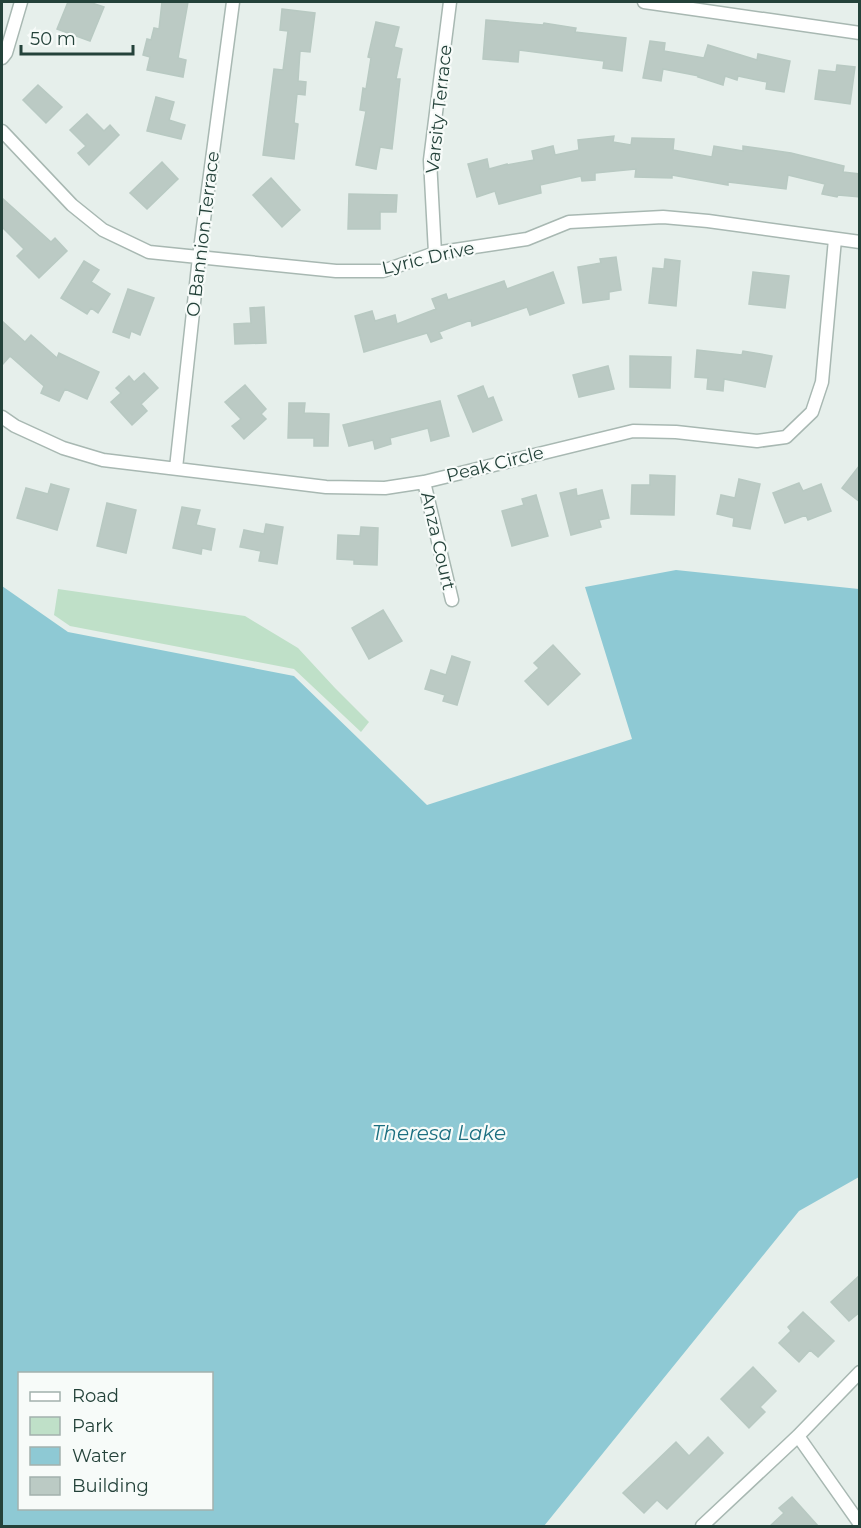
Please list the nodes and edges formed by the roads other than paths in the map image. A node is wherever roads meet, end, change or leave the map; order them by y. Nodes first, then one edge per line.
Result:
1 (21, 2) edge
2 (233, 2) edge
3 (450, 2) edge
4 (644, 2) edge
5 (860, 33) edge
6 (2, 58) edge
7 (2, 131) edge
8 (835, 239) junction
9 (860, 242) edge
10 (435, 253) junction
11 (199, 257) junction
12 (2, 417) edge
13 (176, 468) junction
14 (424, 482) junction
15 (452, 600) dead end
16 (860, 1372) edge
17 (798, 1436) junction
18 (860, 1524) edge
19 (702, 1527) edge

1 - 6 street
2 - 11 street, O Bannion Terrace
3 - 10 street, Varsity Terrace
4 - 5 street
7 - 11 street, Lyric Drive
8 - 9 street, Lyric Drive
8 - 10 street, Lyric Drive
8 - 14 street, Peak Circle
10 - 11 street, Lyric Drive
11 - 13 street, O Bannion Terrace
12 - 13 street, Peak Circle
13 - 14 street, Peak Circle
14 - 15 street, Anza Court
16 - 17 street
17 - 18 street
17 - 19 street

